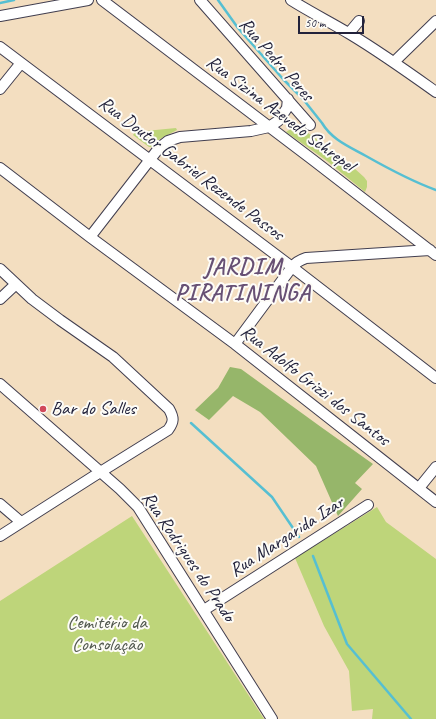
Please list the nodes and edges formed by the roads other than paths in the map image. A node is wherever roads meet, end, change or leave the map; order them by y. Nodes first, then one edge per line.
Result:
1 (88, 0) edge
2 (102, 0) edge
3 (200, 0) edge
4 (291, 0) edge
5 (0, 16) edge
6 (436, 20) edge
7 (359, 21) dead end
8 (349, 33) junction
9 (0, 47) edge
10 (394, 62) junction
11 (21, 63) junction
12 (0, 90) edge
13 (436, 92) edge
14 (288, 99) junction
15 (310, 125) dead end
16 (269, 127) junction
17 (150, 160) junction
18 (0, 168) edge
19 (406, 232) junction
20 (90, 237) junction
21 (400, 252) junction
22 (433, 252) edge
23 (292, 267) junction
24 (0, 269) edge
25 (16, 284) junction
26 (0, 299) edge
27 (235, 344) junction
28 (436, 378) edge
29 (0, 384) edge
30 (436, 467) edge
31 (100, 472) junction
32 (419, 488) junction
33 (436, 502) edge
34 (0, 504) edge
35 (368, 505) dead end
36 (21, 522) junction
37 (0, 536) edge
38 (204, 610) junction
39 (272, 719) edge

1 - 5 street
2 - 16 street, Rua Sizina Azevedo Schrepel
3 - 14 street, Rua Pedro Peres
4 - 8 street
6 - 10 street
7 - 8 street
8 - 10 street
9 - 11 street, Rua Doutor Gabriel Rezende Passos
10 - 13 street
11 - 12 street
11 - 17 street, Rua Doutor Gabriel Rezende Passos
14 - 15 street, Rua Pedro Peres
14 - 16 street
16 - 17 street
16 - 19 street, Rua Sizina Azevedo Schrepel
17 - 20 street
17 - 23 street, Rua Doutor Gabriel Rezende Passos
18 - 20 street, Rua Adolfo Grizzi dos Santos
19 - 21 street
19 - 22 street, Rua Sizina Azevedo Schrepel
20 - 27 street, Rua Adolfo Grizzi dos Santos
21 - 22 street
21 - 23 street
23 - 27 street
23 - 28 street, Rua Doutor Gabriel Rezende Passos
24 - 25 street
25 - 26 street
25 - 31 street
27 - 32 street, Rua Adolfo Grizzi dos Santos
29 - 31 street, Rua Rodrigues do Prado
30 - 32 street
31 - 36 street
31 - 38 street, Rua Rodrigues do Prado
32 - 33 street, Rua Adolfo Grizzi dos Santos
34 - 36 street
35 - 38 street, Rua Margarida Izar
36 - 37 street
38 - 39 street, Rua Rodrigues do Prado

